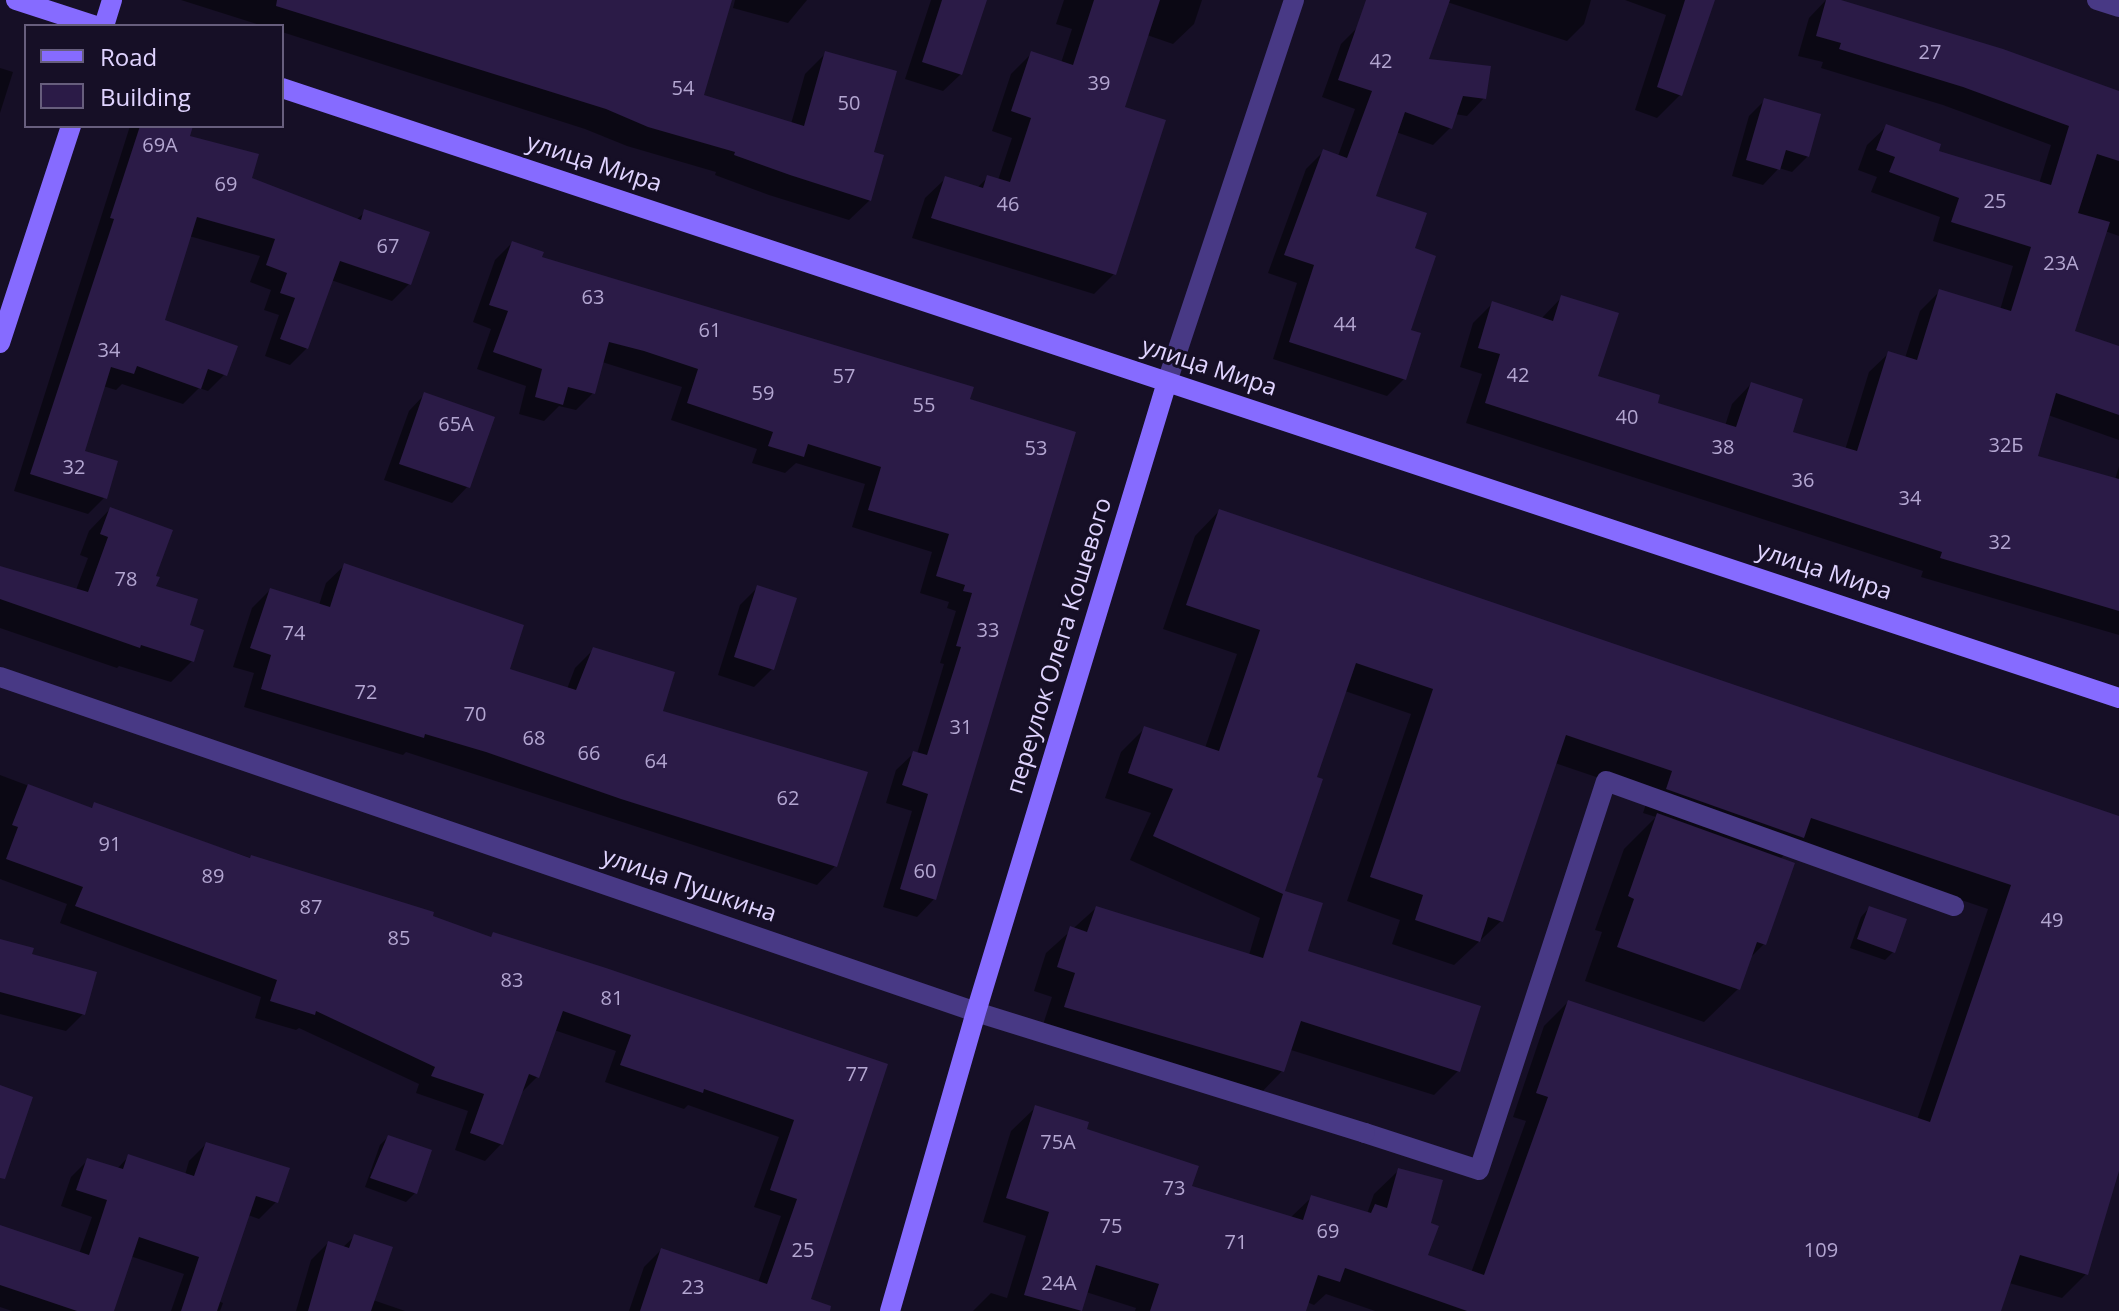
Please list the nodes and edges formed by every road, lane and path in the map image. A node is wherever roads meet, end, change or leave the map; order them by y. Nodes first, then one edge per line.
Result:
1 (16, 0) edge
2 (112, 0) edge
3 (1294, 0) edge
4 (2097, 0) edge
5 (2119, 7) edge
6 (90, 24) edge
7 (105, 24) edge
8 (284, 89) edge
9 (70, 128) edge
10 (0, 343) edge
11 (1167, 382) junction
12 (0, 677) edge
13 (2119, 698) edge
14 (1954, 906) dead end
15 (976, 1012) junction
16 (890, 1311) edge

1 - 6 street
2 - 7 street
3 - 11 street, переулок Олега Кошевого
4 - 5 street
8 - 11 street, улица Мира
9 - 10 street
11 - 13 street, улица Мира
11 - 15 street, переулок Олега Кошевого
12 - 15 street, улица Пушкина
14 - 15 street, улица Пушкина
15 - 16 street, переулок Олега Кошевого

